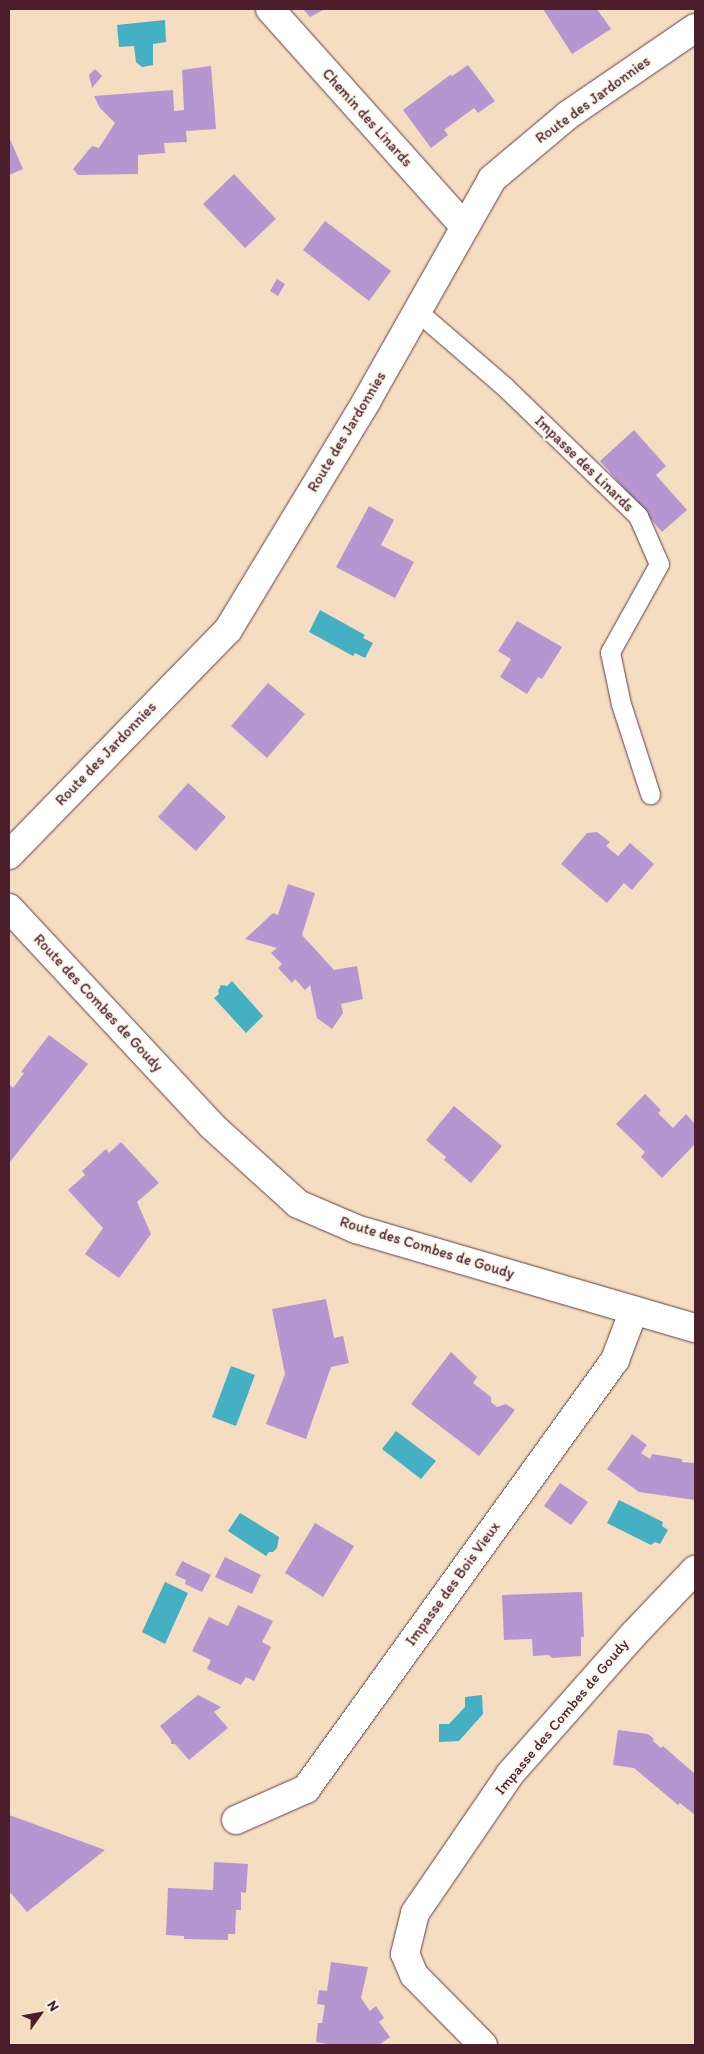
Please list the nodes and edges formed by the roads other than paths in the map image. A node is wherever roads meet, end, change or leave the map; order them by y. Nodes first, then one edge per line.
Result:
1 (270, 9) edge
2 (695, 28) edge
3 (465, 227) junction
4 (417, 311) junction
5 (650, 794) dead end
6 (9, 856) edge
7 (9, 908) edge
8 (634, 1310) junction
9 (695, 1328) edge
10 (695, 1570) edge
11 (236, 1820) dead end
12 (483, 2045) edge

1 - 3 street, Chemin des Linards
2 - 3 street, Route des Jardonnies
3 - 4 street, Route des Jardonnies
4 - 5 lane, Impasse des Linards
4 - 6 street, Route des Jardonnies
7 - 8 street, Route des Combes de Goudy
8 - 9 street, Route des Combes de Goudy
8 - 11 street, Impasse des Bois Vieux
10 - 12 street, Impasse des Combes de Goudy

